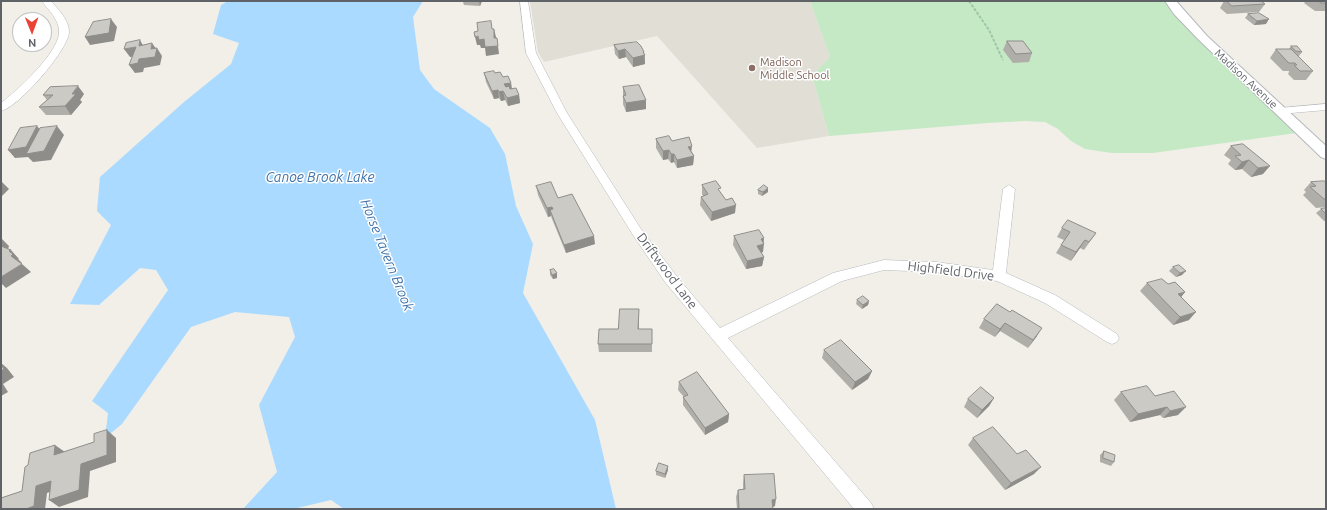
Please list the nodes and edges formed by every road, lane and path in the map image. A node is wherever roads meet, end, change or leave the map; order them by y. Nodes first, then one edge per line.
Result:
1 (46, 1) edge
2 (524, 1) edge
3 (969, 1) edge
4 (1170, 1) edge
5 (1003, 60) dead end
6 (1326, 107) edge
7 (1, 108) edge
8 (1280, 111) junction
9 (1326, 154) edge
10 (1009, 189) dead end
11 (999, 276) junction
12 (718, 336) junction
13 (1112, 338) dead end
14 (865, 509) edge

1 - 7 street
2 - 12 street, Driftwood Lane
3 - 5 path
4 - 8 street, Madison Avenue
6 - 8 street
8 - 9 street, Madison Avenue
10 - 11 street
11 - 12 street, Highfield Drive
11 - 13 street, Highfield Drive
12 - 14 street, Driftwood Lane

